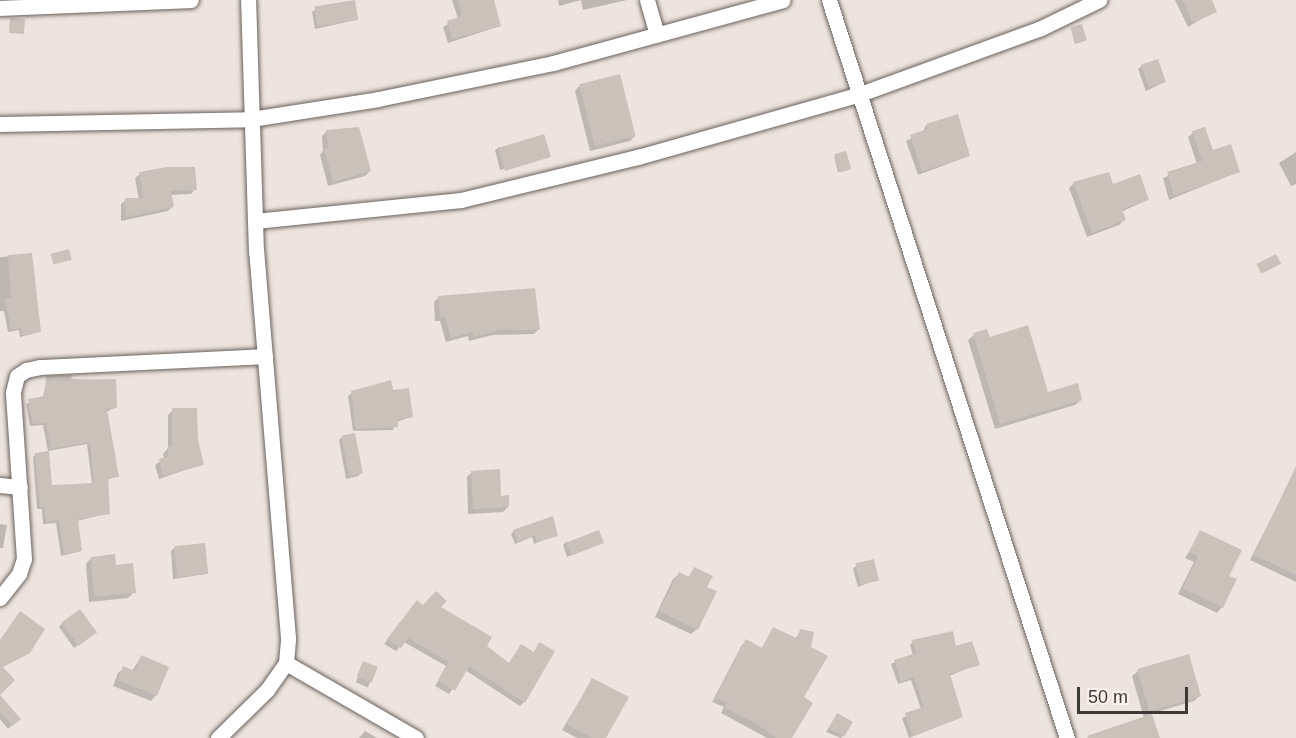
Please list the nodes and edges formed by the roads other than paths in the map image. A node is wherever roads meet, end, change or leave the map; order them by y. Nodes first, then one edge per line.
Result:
1 (191, 0) edge
2 (248, 0) edge
3 (646, 0) edge
4 (783, 0) edge
5 (830, 0) edge
6 (1099, 0) edge
7 (0, 8) edge
8 (657, 35) junction
9 (860, 94) junction
10 (251, 119) junction
11 (0, 124) edge
12 (255, 221) junction
13 (265, 356) junction
14 (0, 485) edge
15 (20, 487) junction
16 (0, 598) edge
17 (286, 663) junction
18 (218, 738) edge
19 (416, 738) edge
20 (1067, 738) edge

1 - 7 street
2 - 10 street
3 - 8 street
4 - 8 street
5 - 9 street
6 - 9 street
8 - 10 street
9 - 12 street
9 - 20 street
10 - 11 street
10 - 12 street
12 - 13 street
13 - 15 street
13 - 17 street
14 - 15 street
15 - 16 street
17 - 18 street
17 - 19 street

